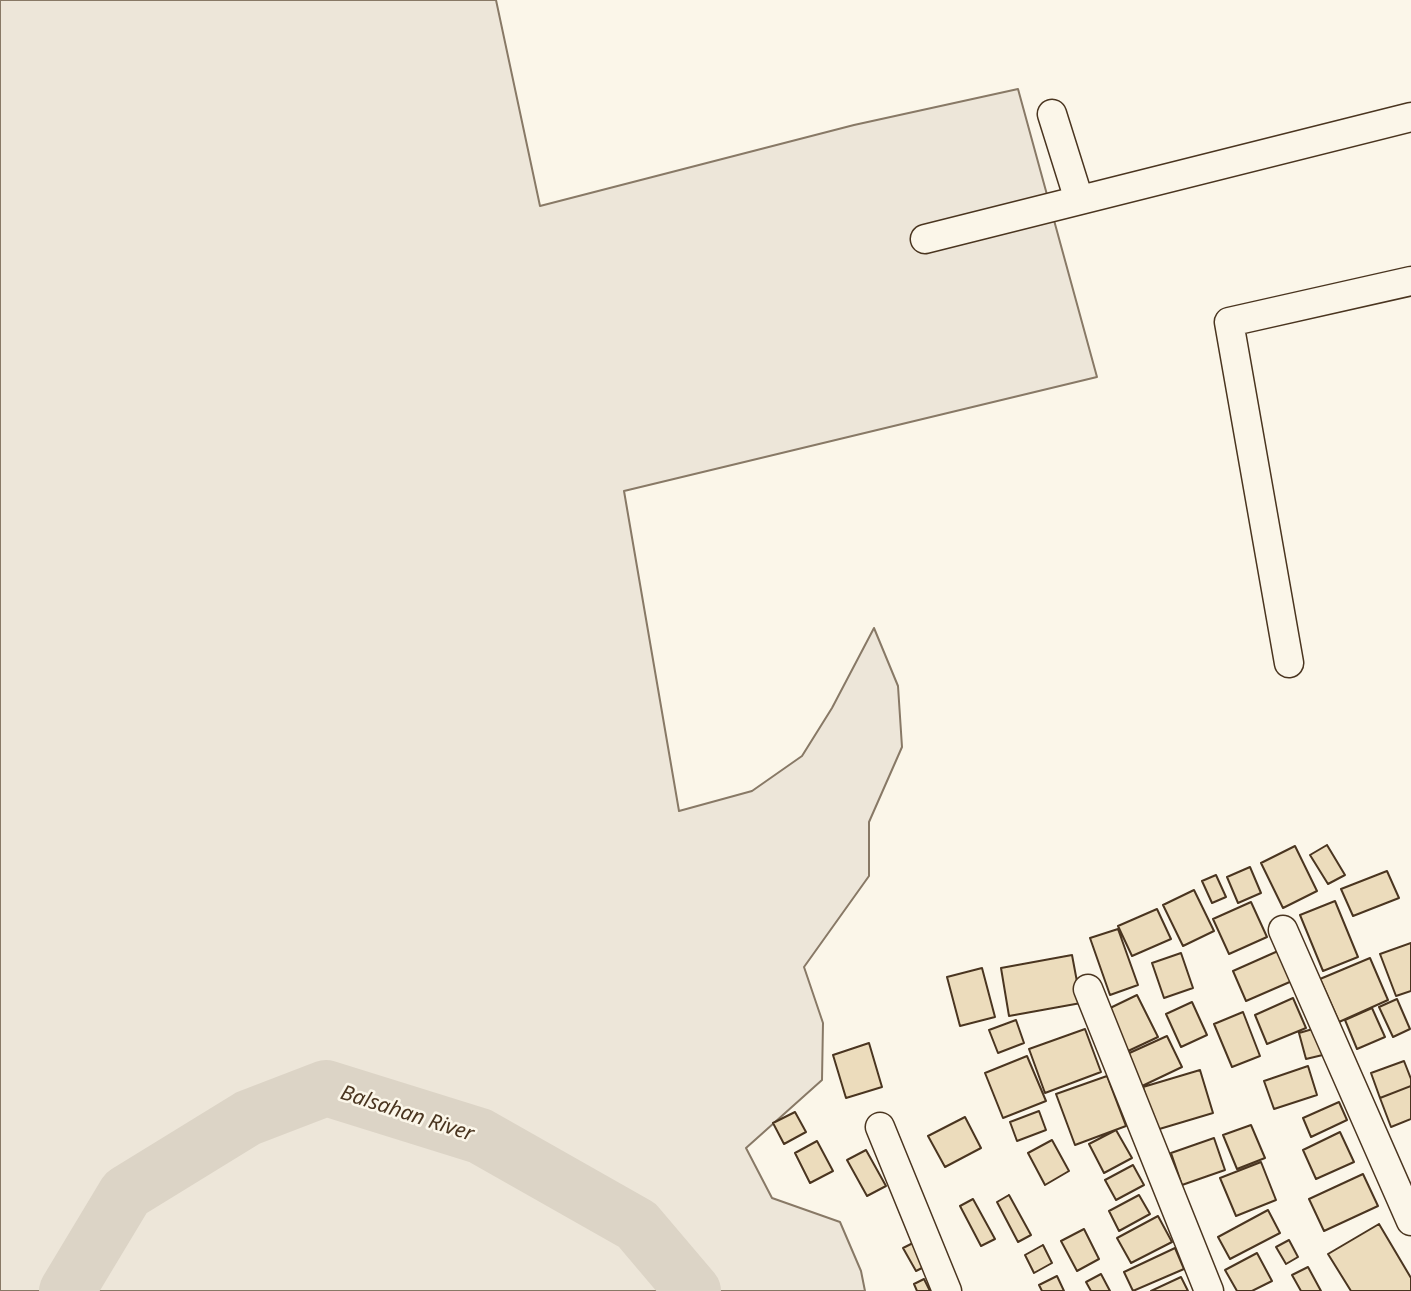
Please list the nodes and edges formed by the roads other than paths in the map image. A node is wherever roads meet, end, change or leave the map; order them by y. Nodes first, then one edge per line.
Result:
1 (1052, 114) dead end
2 (1411, 117) edge
3 (1079, 200) junction
4 (925, 239) dead end
5 (1411, 281) edge
6 (1289, 663) dead end
7 (1283, 930) dead end
8 (1088, 989) dead end
9 (880, 1127) dead end
10 (1411, 1221) edge
11 (947, 1291) edge
12 (1209, 1291) edge

1 - 3 street
2 - 3 street
3 - 4 street
5 - 6 street
7 - 10 street
8 - 12 street
9 - 11 street

